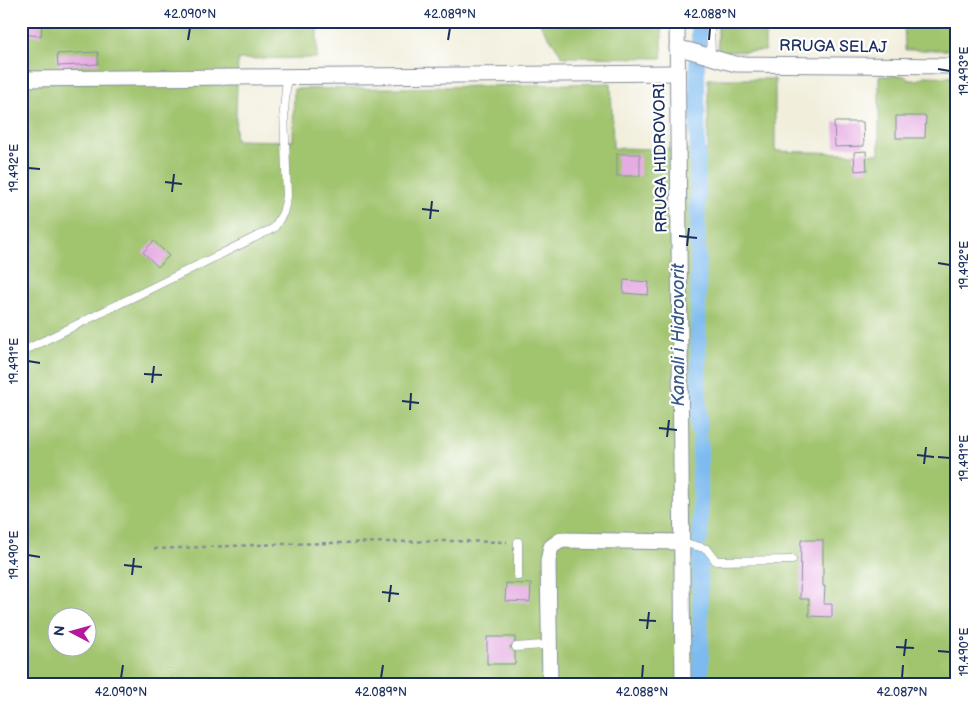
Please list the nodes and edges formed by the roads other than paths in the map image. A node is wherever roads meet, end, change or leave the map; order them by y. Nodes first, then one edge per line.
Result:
1 (677, 21) edge
2 (710, 21) edge
3 (677, 48) junction
4 (710, 58) junction
5 (957, 66) edge
6 (677, 73) junction
7 (287, 77) junction
8 (21, 79) edge
9 (21, 352) edge
10 (518, 542) road end
11 (682, 542) junction
12 (792, 560) dead end
13 (518, 576) dead end
14 (550, 642) junction
15 (516, 647) dead end
16 (550, 684) edge
17 (683, 684) edge

1 - 3 street, RRUGA HIDROVORI
2 - 4 lane
3 - 4 street, RRUGA SELAJ
3 - 6 street, RRUGA HIDROVORI
4 - 5 street, RRUGA SELAJ
6 - 7 street
6 - 11 street, RRUGA HIDROVORI
7 - 8 street
7 - 9 lane
10 - 13 lane
11 - 12 lane
11 - 14 street
11 - 17 street, RRUGA HIDROVORI
14 - 15 lane
14 - 16 street

